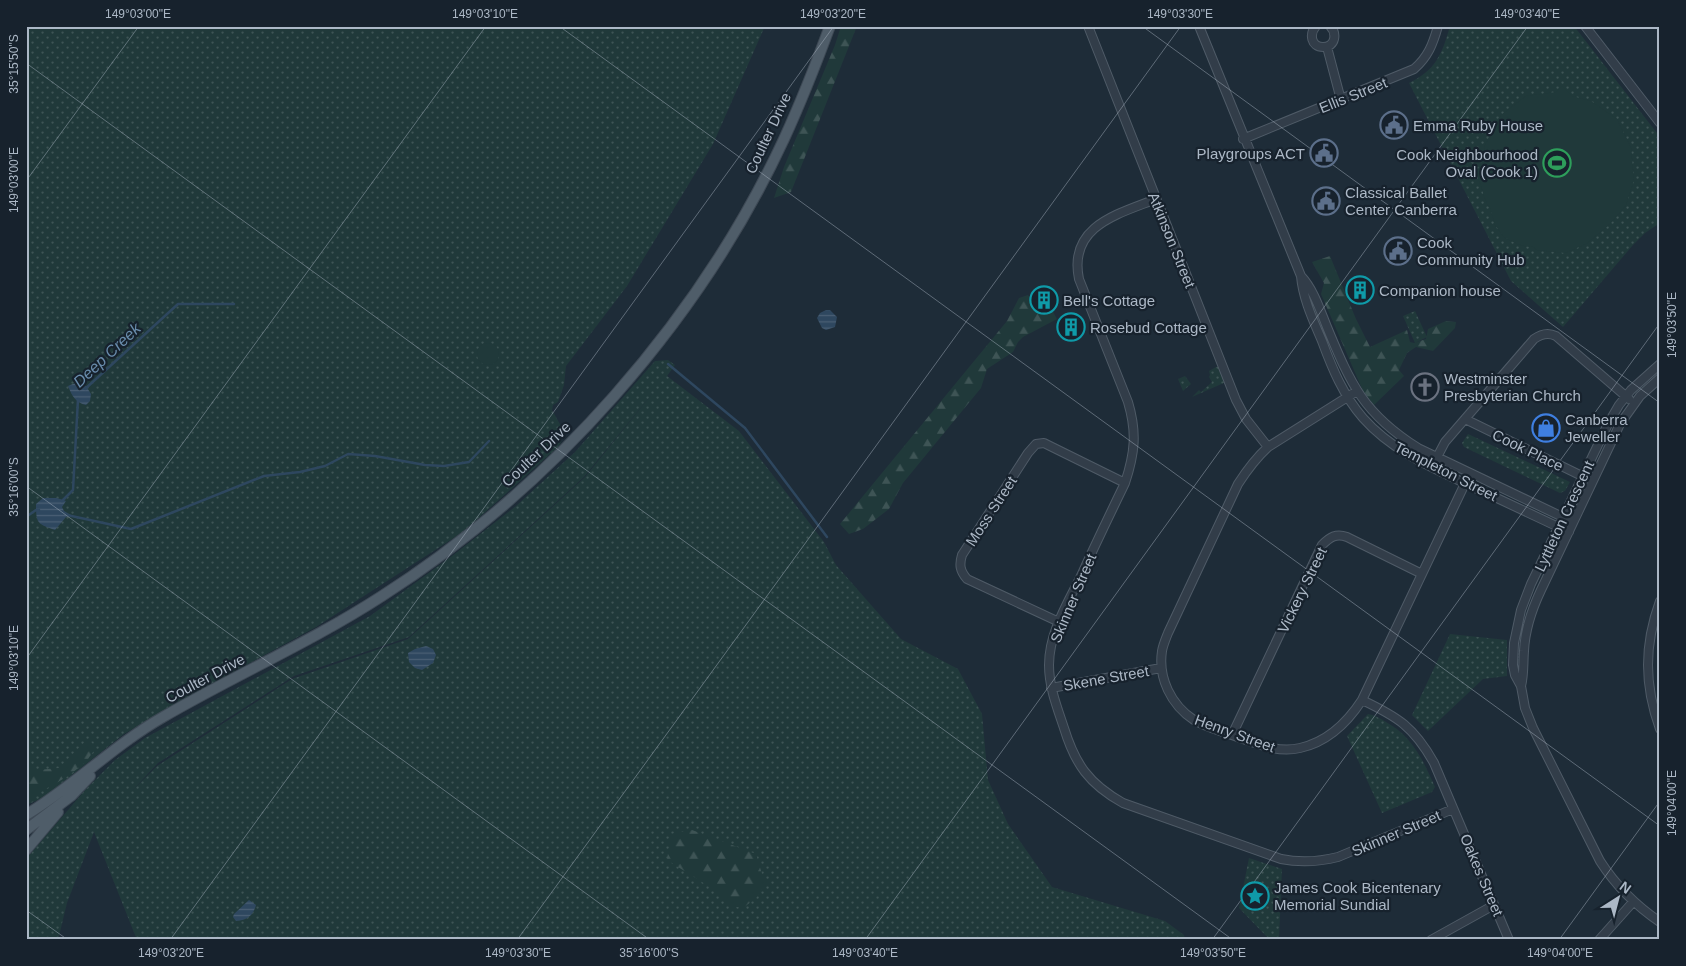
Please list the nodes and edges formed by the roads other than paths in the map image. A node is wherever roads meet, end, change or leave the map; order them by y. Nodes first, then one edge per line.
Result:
1 (830, 26) edge
2 (1088, 26) edge
3 (1199, 26) edge
4 (1316, 26) edge
5 (1330, 26) edge
6 (1438, 26) edge
7 (1584, 26) edge
8 (1327, 46) junction
9 (1341, 100) junction
10 (1660, 123) edge
11 (1244, 138) junction
12 (1156, 199) junction
13 (1300, 276) junction
14 (1660, 364) edge
15 (1660, 378) edge
16 (1357, 391) junction
17 (1626, 396) junction
18 (1347, 397) junction
19 (1634, 404) junction
20 (1464, 419) junction
21 (1268, 447) junction
22 (1436, 458) junction
23 (1432, 467) junction
24 (1470, 473) junction
25 (1582, 476) junction
26 (1592, 481) junction
27 (1125, 483) junction
28 (1465, 483) junction
29 (1563, 517) junction
30 (1573, 522) junction
31 (1558, 527) junction
32 (1568, 532) junction
33 (1422, 574) junction
34 (1660, 601) edge
35 (1058, 622) junction
36 (1161, 668) junction
37 (1521, 686) junction
38 (1051, 688) junction
39 (1362, 700) junction
40 (1660, 729) edge
41 (1232, 735) junction
42 (108, 756) junction
43 (71, 796) junction
44 (1453, 809) junction
45 (26, 816) edge
46 (26, 830) edge
47 (26, 850) edge
48 (1633, 902) junction
49 (1494, 905) junction
50 (1660, 922) edge
51 (1431, 940) edge
52 (1509, 940) edge
53 (1599, 940) edge

1 - 42 main road, Coulter Drive
2 - 12 street, Atkinson Street
3 - 11 street, Templeton Street
4 - 8 street
5 - 8 street
6 - 9 street, Ellis Street
7 - 10 street
8 - 9 street
9 - 11 street, Ellis Street
11 - 13 street, Templeton Street
12 - 21 street, Atkinson Street
12 - 27 street, Skinner Street
13 - 16 street, Templeton Street
13 - 18 street, Templeton Street
14 - 17 street, Lyttleton Crescent
15 - 19 street, Lyttleton Crescent
16 - 18 street, Henry Street
16 - 22 street, Templeton Street
17 - 19 street
17 - 20 street
17 - 25 street, Lyttleton Crescent
18 - 21 street, Henry Street
18 - 23 street, Templeton Street
19 - 26 street, Lyttleton Crescent
20 - 22 street
20 - 25 street, Cook Place
21 - 36 street, Henry Street
22 - 23 street
22 - 24 street, Templeton Street
23 - 28 street, Templeton Street
24 - 28 street, Henry Street
24 - 29 street, Templeton Street
25 - 26 street, Cook Place
25 - 29 street, Lyttleton Crescent
26 - 30 street, Lyttleton Crescent
27 - 35 street, Skinner Street
27 - 35 street, Moss Street
28 - 31 street, Templeton Street
28 - 33 street, Henry Street
29 - 30 street, Templeton Street
29 - 31 street, Lyttleton Crescent
30 - 32 street, Lyttleton Crescent
31 - 32 street, Templeton Street
31 - 37 street, Lyttleton Crescent
32 - 37 street, Lyttleton Crescent
33 - 39 street, Henry Street
33 - 41 street, Vickery Street
34 - 40 street
35 - 38 street, Skinner Street
36 - 38 street, Skene Street
36 - 41 street, Henry Street
37 - 48 street, Lyttleton Crescent
38 - 44 street, Skinner Street
39 - 41 street, Henry Street
39 - 44 street, Oakes Street
42 - 43 main road, Coulter Drive
42 - 45 main road, Coulter Drive
43 - 46 main road, Coulter Drive
43 - 47 main road
44 - 49 street, Oakes Street
48 - 50 street, Lyttleton Crescent
48 - 53 street
49 - 51 street
49 - 52 street, Oakes Street

